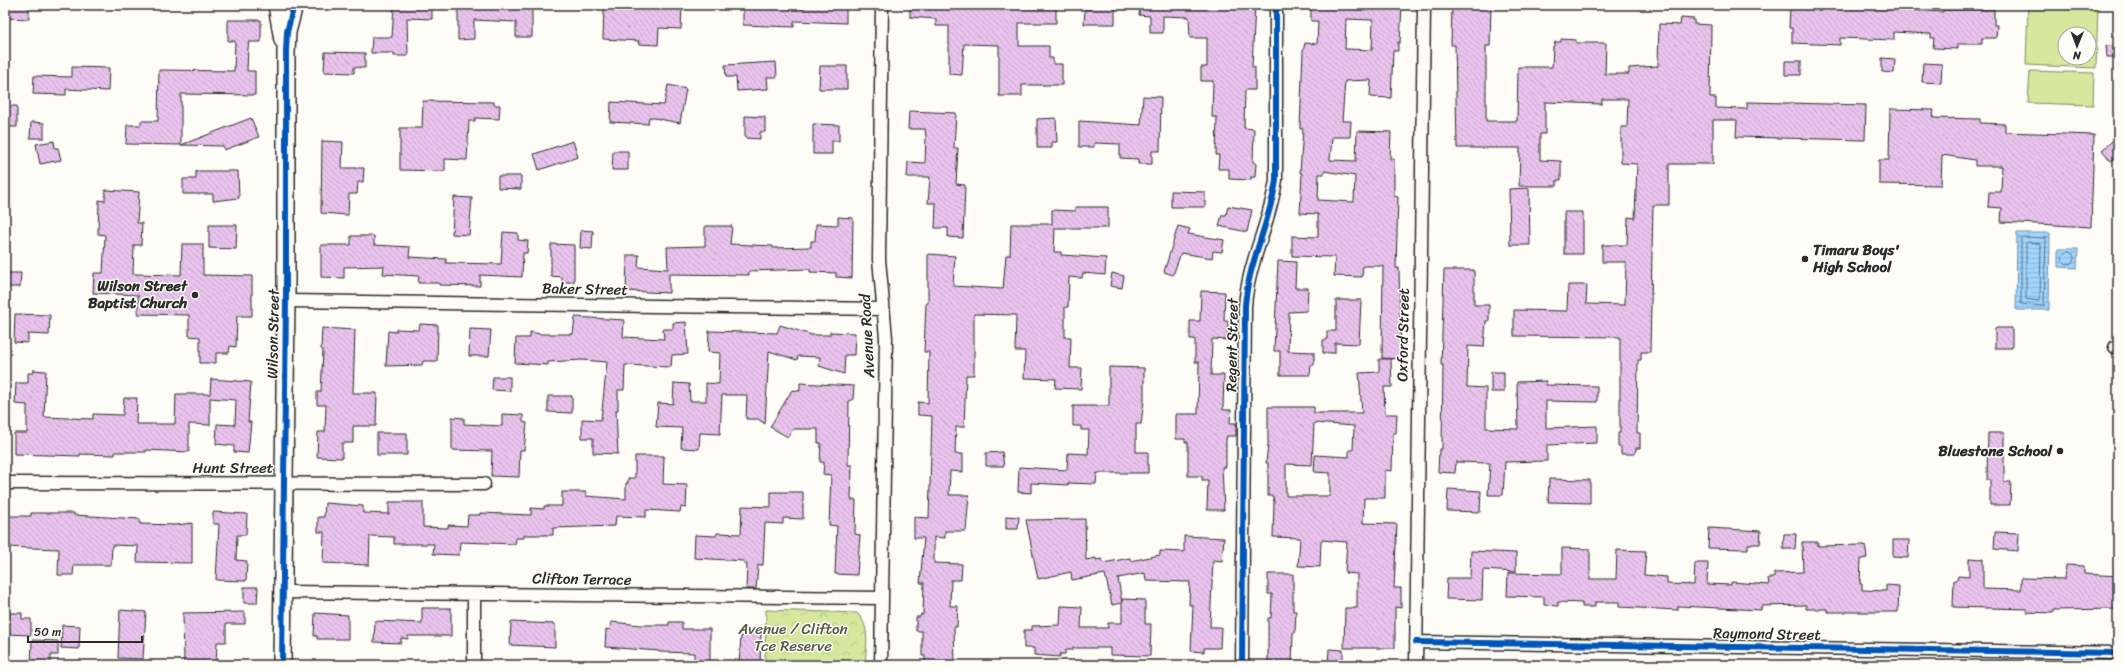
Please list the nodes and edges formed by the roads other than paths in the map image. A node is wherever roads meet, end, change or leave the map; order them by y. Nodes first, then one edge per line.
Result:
1 (277, 5) edge
2 (294, 5) edge
3 (882, 5) edge
4 (1276, 5) edge
5 (1424, 5) edge
6 (286, 52) junction
7 (286, 301) junction
8 (884, 309) junction
9 (5, 483) edge
10 (484, 484) dead end
11 (284, 485) junction
12 (283, 592) junction
13 (474, 594) junction
14 (882, 598) junction
15 (1416, 642) junction
16 (2118, 653) edge
17 (282, 665) edge
18 (474, 665) edge
19 (881, 665) edge
20 (1242, 665) edge
21 (1416, 665) edge

1 - 6 street, Wilson Street
2 - 6 street, Wilson Street
3 - 8 street, Avenue Road
4 - 20 street, Regent Street
5 - 15 street, Oxford Street
6 - 7 street, Wilson Street
7 - 8 street, Baker Street
7 - 11 street, Wilson Street
8 - 14 street, Avenue Road
9 - 11 street, Hunt Street
10 - 11 street, Hunt Street
11 - 12 street, Wilson Street
12 - 13 street, Clifton Terrace
12 - 17 street, Wilson Street
13 - 14 street, Clifton Terrace
13 - 18 street
14 - 19 street, Avenue Road
15 - 16 street, Raymond Street
15 - 21 street, Oxford Street

